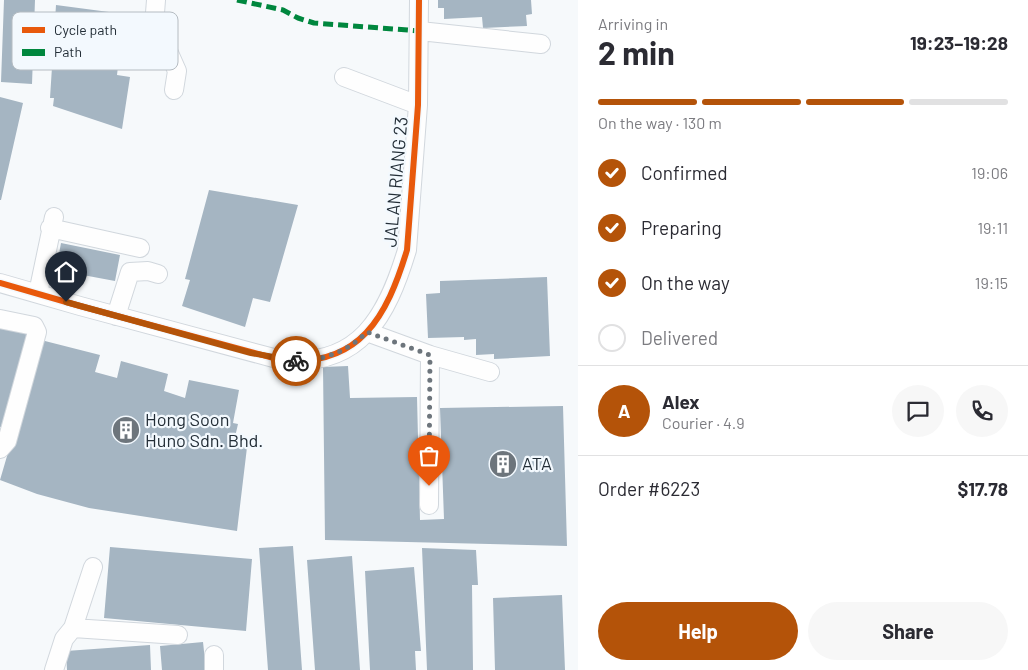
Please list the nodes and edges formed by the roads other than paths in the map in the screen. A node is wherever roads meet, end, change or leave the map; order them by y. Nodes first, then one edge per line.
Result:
1 (419, 0) edge
2 (420, 31) junction
3 (541, 44) dead end
4 (177, 70) edge
5 (344, 77) dead end
6 (174, 90) dead end
7 (418, 105) junction
8 (140, 248) dead end
9 (158, 274) dead end
10 (0, 283) edge
11 (38, 293) junction
12 (116, 316) junction
13 (0, 319) edge
14 (367, 332) junction
15 (430, 355) junction
16 (490, 372) dead end
17 (0, 450) edge
18 (429, 505) dead end
19 (94, 567) dead end
20 (73, 628) junction
21 (178, 635) dead end
22 (54, 670) edge

1 - 2 street, JALAN RIANG 23
2 - 3 street
2 - 7 street, JALAN RIANG 23
4 - 6 street
5 - 7 street
7 - 14 street, JALAN RIANG 23
8 - 11 street
9 - 12 street
10 - 11 street, JALAN RIANG 23
11 - 12 street, JALAN RIANG 23
12 - 14 street, JALAN RIANG 23
13 - 17 street
14 - 15 street
15 - 16 street
15 - 18 street
19 - 20 street
20 - 21 street
20 - 22 street

